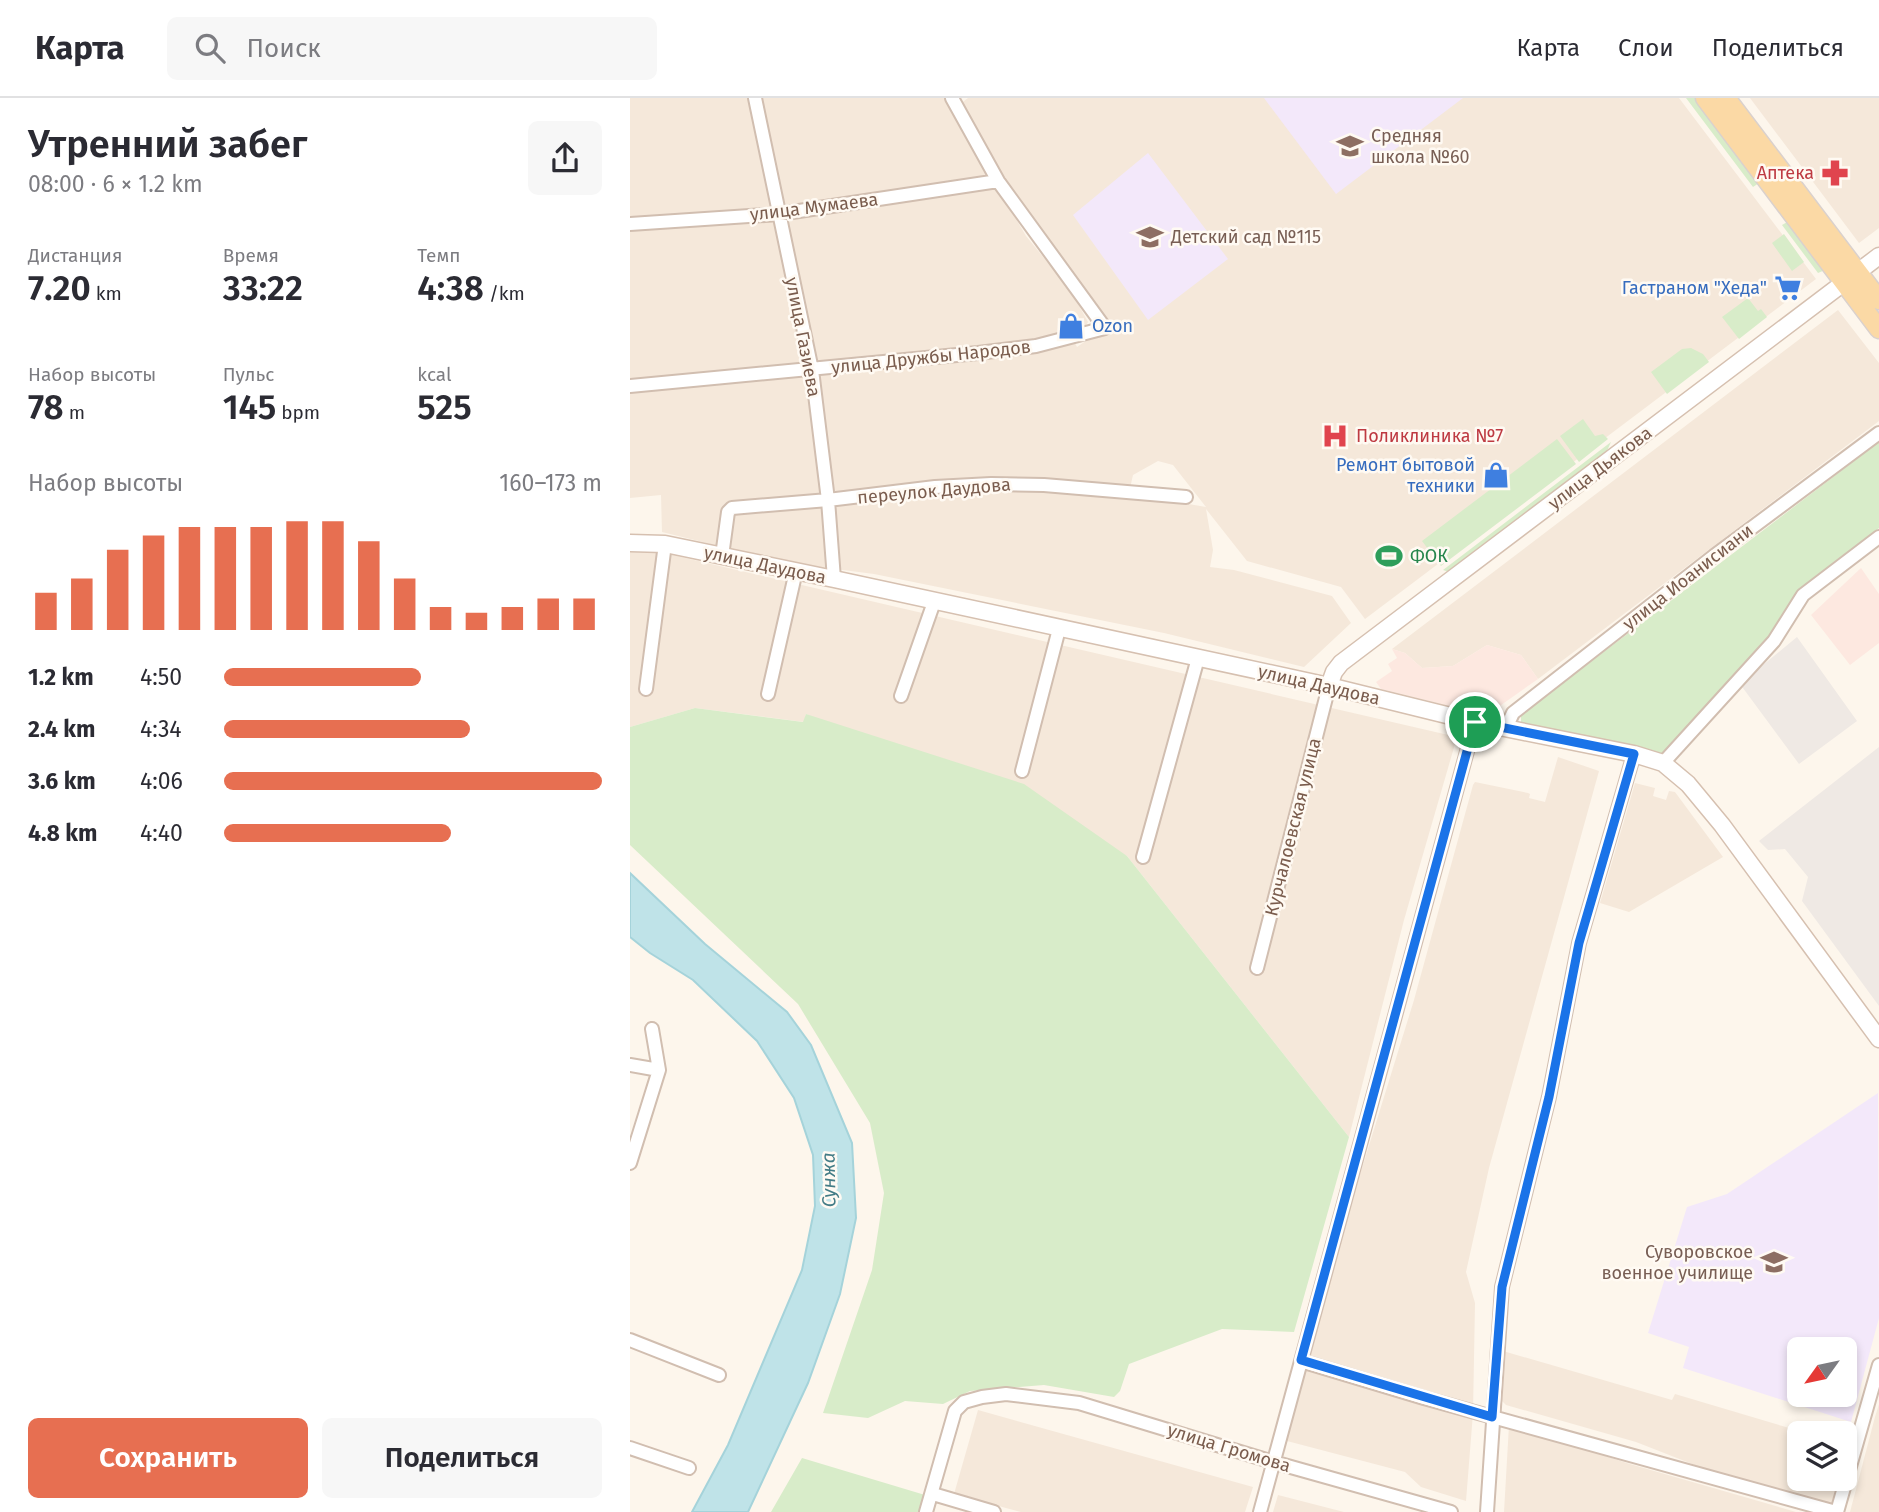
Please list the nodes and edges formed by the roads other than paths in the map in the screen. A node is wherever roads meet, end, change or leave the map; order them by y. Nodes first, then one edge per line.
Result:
1 (755, 98) edge
2 (952, 98) edge
3 (1705, 98) edge
4 (1726, 98) edge
5 (998, 181) junction
6 (779, 214) junction
7 (630, 224) edge
8 (1879, 256) edge
9 (1851, 277) junction
10 (1879, 300) edge
11 (1879, 328) edge
12 (812, 370) junction
13 (630, 386) edge
14 (1879, 433) edge
15 (1186, 497) dead end
16 (828, 500) junction
17 (1879, 537) edge
18 (630, 543) edge
19 (665, 544) junction
20 (722, 556) junction
21 (796, 571) junction
22 (834, 579) junction
23 (934, 602) junction
24 (1059, 629) junction
25 (1198, 659) junction
26 (1329, 686) junction
27 (646, 689) dead end
28 (768, 694) dead end
29 (901, 696) dead end
30 (1475, 722) junction
31 (1506, 728) junction
32 (1634, 754) junction
33 (1663, 763) junction
34 (1022, 771) dead end
35 (1143, 858) dead end
36 (1257, 968) dead end
37 (652, 1029) dead end
38 (1879, 1039) edge
39 (630, 1065) edge
40 (659, 1070) junction
41 (631, 1158) edge
42 (630, 1340) edge
43 (1301, 1360) junction
44 (1879, 1365) edge
45 (719, 1375) dead end
46 (1492, 1417) junction
47 (630, 1448) edge
48 (1273, 1462) junction
49 (688, 1468) dead end
50 (933, 1494) junction
51 (926, 1512) edge
52 (994, 1512) edge
53 (1260, 1512) edge
54 (1451, 1512) edge
55 (1487, 1512) edge
56 (1837, 1512) edge

1 - 6 street, улица Газиева
2 - 5 street
3 - 9 main road
4 - 9 main road
5 - 6 street, улица Мумаева
5 - 12 street, улица Дружбы Народов
6 - 7 street, улица Мумаева
6 - 12 street, улица Газиева
8 - 9 street, улица Дьякова
9 - 10 main road
9 - 11 main road
9 - 26 street, улица Дьякова
12 - 13 street, улица Дружбы Народов
12 - 16 street, улица Газиева
14 - 31 street, улица Иоанисиани
15 - 16 street, переулок Даудова
16 - 20 street, переулок Даудова
16 - 22 street, улица Газиева
17 - 33 street
18 - 19 street, улица Даудова
19 - 20 street, улица Даудова
19 - 27 street
20 - 21 street, улица Даудова
21 - 22 street, улица Даудова
21 - 28 street
22 - 23 street, улица Даудова
23 - 24 street, улица Даудова
23 - 29 street
24 - 25 street, улица Даудова
24 - 34 street
25 - 26 street, улица Даудова
25 - 35 street
26 - 30 street, улица Даудова
26 - 36 street, Курчалоевская улица
30 - 31 street, улица Даудова
30 - 43 street
31 - 32 street, улица Даудова
32 - 33 street, улица Даудова
32 - 46 street
33 - 38 street, улица Даудова
37 - 40 street
39 - 40 street
40 - 41 street
42 - 45 street
43 - 46 street
43 - 48 street
44 - 56 street
46 - 55 street
46 - 56 street
47 - 49 street
48 - 50 street, улица Громова
48 - 53 street
48 - 54 street, улица Громова
50 - 51 street, улица Громова
50 - 52 street

